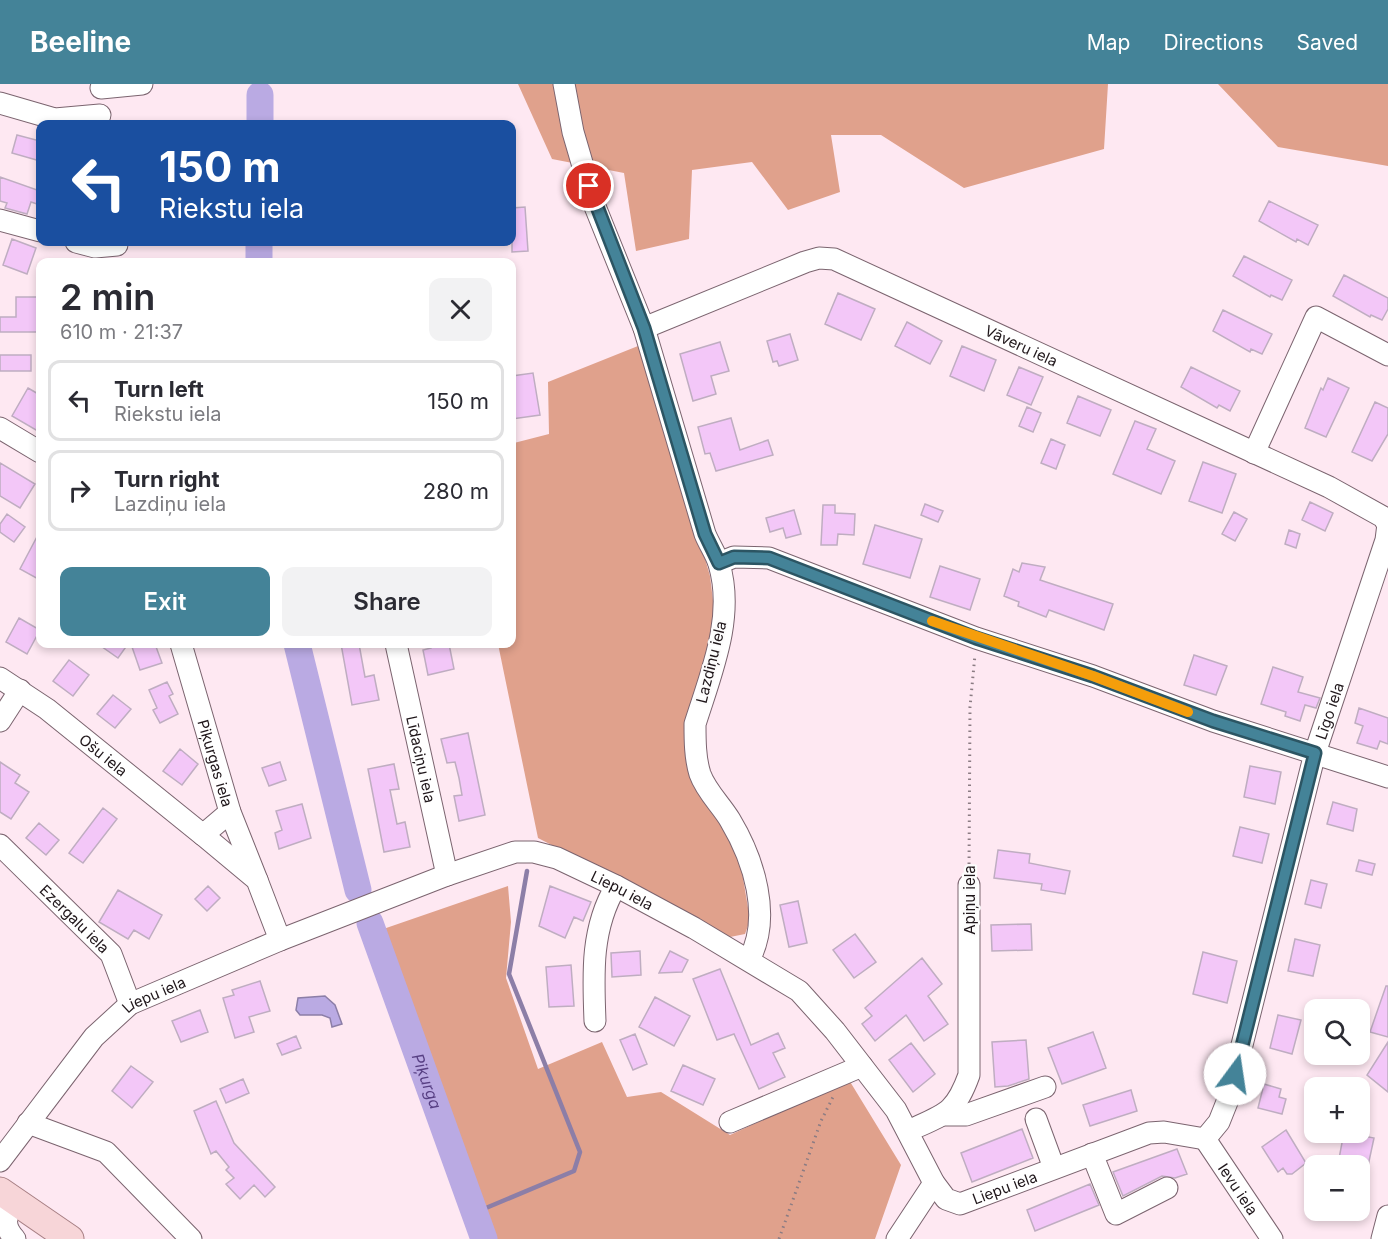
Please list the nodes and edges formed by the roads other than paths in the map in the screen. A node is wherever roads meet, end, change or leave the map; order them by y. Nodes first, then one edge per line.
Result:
1 (142, 84) edge
2 (564, 84) edge
3 (101, 86) edge
4 (0, 103) edge
5 (101, 120) edge
6 (0, 220) edge
7 (36, 230) edge
8 (91, 246) edge
9 (117, 250) edge
10 (644, 328) junction
11 (1388, 355) edge
12 (0, 428) edge
13 (36, 450) edge
14 (1254, 453) junction
15 (1388, 524) edge
16 (719, 563) junction
17 (182, 648) edge
18 (397, 648) edge
19 (0, 678) edge
20 (20, 690) junction
21 (0, 721) edge
22 (1315, 753) junction
23 (1388, 777) edge
24 (230, 812) junction
25 (203, 835) junction
26 (0, 845) edge
27 (447, 875) junction
28 (257, 880) junction
29 (969, 885) road end
30 (616, 886) junction
31 (280, 940) junction
32 (749, 960) junction
33 (130, 1004) junction
34 (595, 1021) dead end
35 (853, 1070) junction
36 (1045, 1087) dead end
37 (944, 1115) junction
38 (1036, 1119) dead end
39 (730, 1122) dead end
40 (28, 1123) junction
41 (908, 1131) junction
42 (1205, 1139) junction
43 (1092, 1154) junction
44 (0, 1161) edge
45 (1054, 1168) junction
46 (934, 1183) junction
47 (1167, 1188) dead end
48 (7, 1196) edge
49 (1388, 1216) edge
50 (14, 1239) edge
51 (70, 1239) edge
52 (191, 1239) edge
53 (897, 1239) edge
54 (1272, 1239) edge
55 (1382, 1239) edge

1 - 3 street
2 - 10 street, Lazdiņu iela
3 - 5 street
4 - 5 street
6 - 7 street
8 - 9 street
10 - 14 street, Vāveru iela
10 - 16 street, Lazdiņu iela
11 - 14 street
12 - 13 street
14 - 15 street, Vāveru iela
15 - 22 street, Līgo iela
16 - 22 street
16 - 32 street, Lazdiņu iela
17 - 24 street, Piķurgas iela
18 - 27 street, Līdaciņu iela
19 - 20 street, Ošu iela
20 - 21 street
20 - 25 street, Ošu iela
22 - 23 street
22 - 42 street, Līgo iela
24 - 25 street
24 - 28 street, Piķurgas iela
25 - 28 street, Ošu iela
26 - 33 street, Ezergalu iela
27 - 30 street, Liepu iela
27 - 31 street, Liepu iela
28 - 31 street, Ošu iela
29 - 37 street, Apiņu iela
30 - 32 street, Liepu iela
30 - 34 street
31 - 33 street, Liepu iela
32 - 35 street, Liepu iela
33 - 40 street, Liepu iela
35 - 39 street
35 - 41 street, Liepu iela
36 - 37 street
37 - 41 street, Apiņu iela
38 - 45 street
40 - 44 street, Liepu iela
40 - 52 street
41 - 46 street, Liepu iela
42 - 43 street, Liepu iela
42 - 54 street, Ievu iela
43 - 45 street, Liepu iela
43 - 47 street
45 - 46 street, Liepu iela
46 - 53 street
48 - 50 street
48 - 51 main road
49 - 55 street

